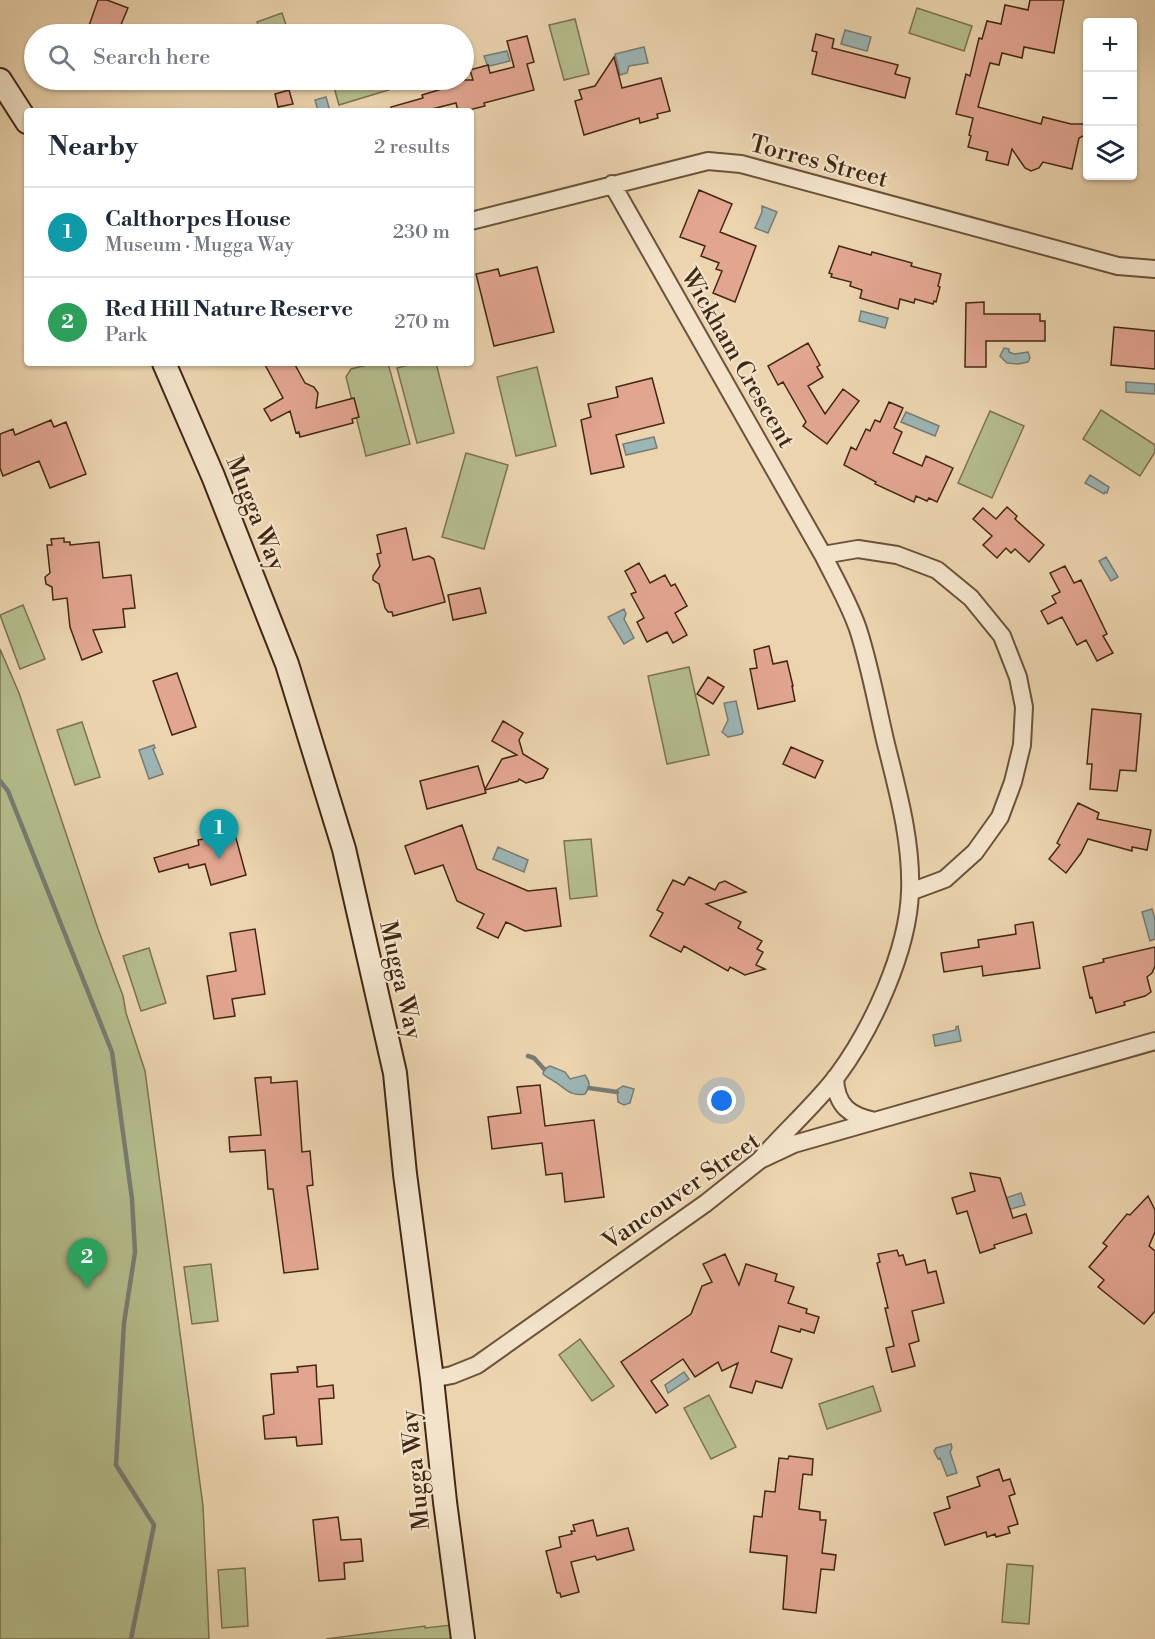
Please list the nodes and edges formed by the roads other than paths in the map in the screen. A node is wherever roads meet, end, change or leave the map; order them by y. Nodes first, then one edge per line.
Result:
1 (0, 80) edge
2 (24, 117) edge
3 (612, 184) junction
4 (474, 220) edge
5 (1155, 269) edge
6 (165, 366) edge
7 (823, 555) junction
8 (910, 892) junction
9 (1155, 1041) edge
10 (835, 1078) junction
11 (876, 1121) junction
12 (760, 1160) junction
13 (432, 1379) junction
14 (463, 1639) edge

1 - 2 main road
3 - 4 street, Torres Street
3 - 5 street, Torres Street
3 - 7 street, Wickham Crescent
6 - 13 main road, Mugga Way
7 - 8 street, Wickham Crescent
7 - 8 street
8 - 10 street, Wickham Crescent
9 - 11 street, Vancouver Street
10 - 11 street
10 - 12 street, Wickham Crescent
11 - 12 street, Vancouver Street
12 - 13 street, Vancouver Street
13 - 14 main road, Mugga Way

